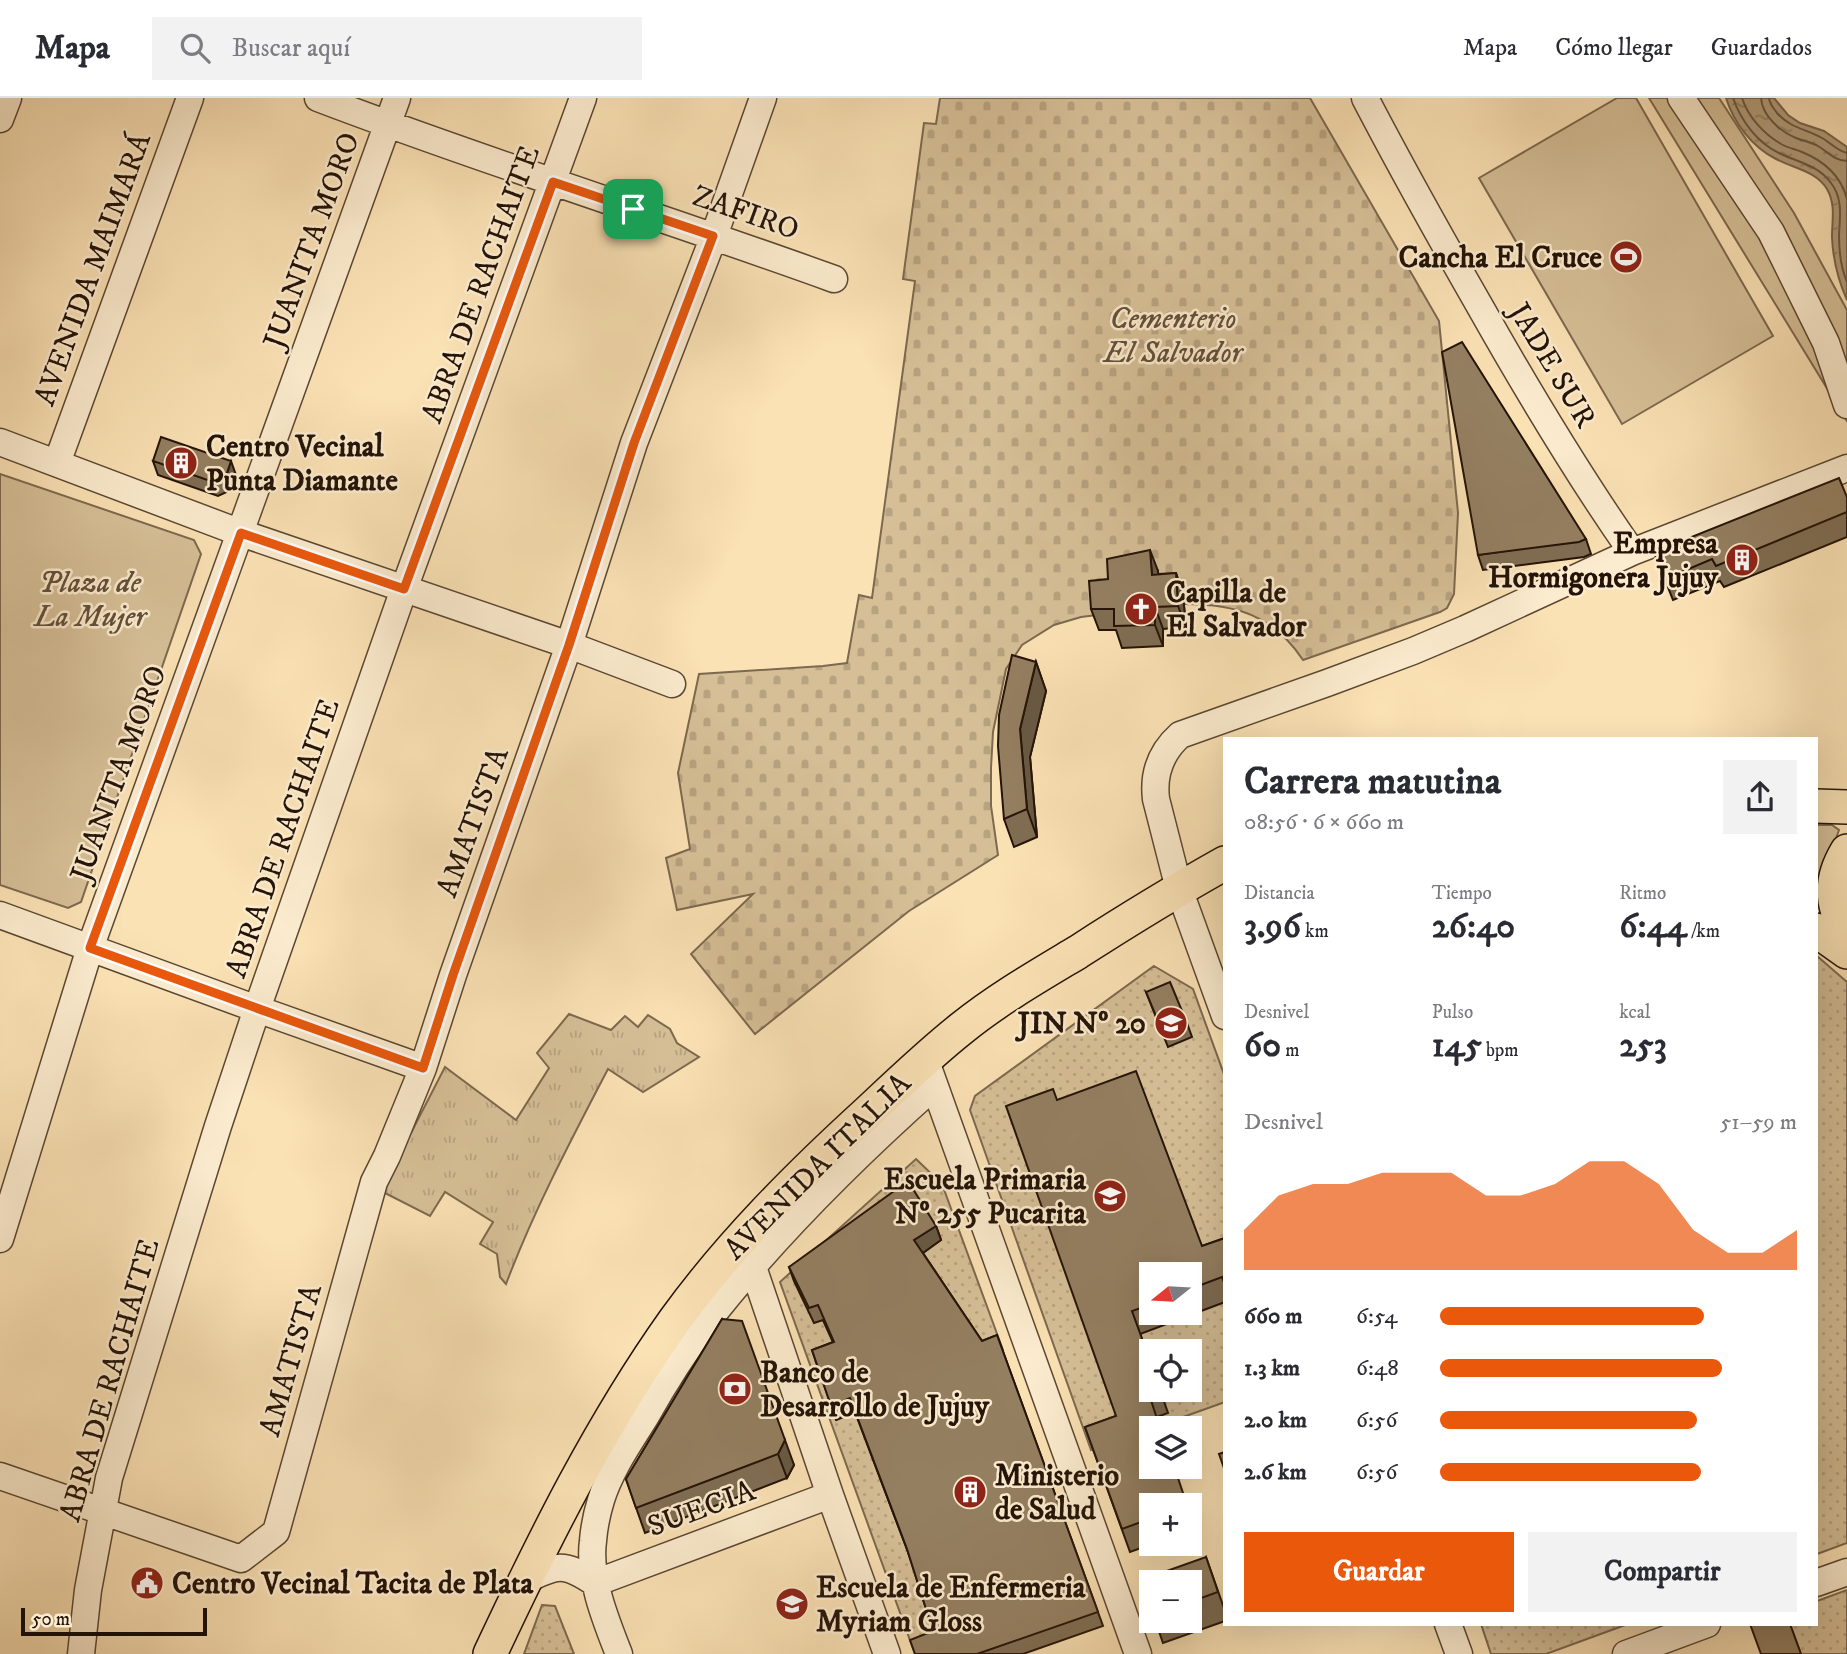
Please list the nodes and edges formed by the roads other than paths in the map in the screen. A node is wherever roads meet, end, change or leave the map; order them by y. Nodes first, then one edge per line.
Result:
1 (8, 98) edge
2 (190, 98) edge
3 (318, 98) edge
4 (397, 98) edge
5 (583, 98) edge
6 (762, 98) edge
7 (1365, 98) edge
8 (1681, 98) edge
9 (0, 119) edge
10 (388, 125) junction
11 (553, 182) junction
12 (713, 236) junction
13 (834, 279) dead end
14 (1847, 405) edge
15 (0, 442) edge
16 (57, 463) junction
17 (1847, 468) edge
18 (241, 533) junction
19 (1632, 552) junction
20 (404, 589) junction
21 (569, 645) junction
22 (672, 684) dead end
23 (1818, 806) edge
24 (1847, 807) edge
25 (1847, 851) edge
26 (1223, 864) edge
27 (1179, 888) junction
28 (0, 915) edge
29 (1818, 931) edge
30 (1847, 931) edge
31 (90, 948) junction
32 (1847, 952) edge
33 (257, 1009) junction
34 (1223, 1010) edge
35 (423, 1068) junction
36 (930, 1072) junction
37 (0, 1239) edge
38 (753, 1267) junction
39 (0, 1476) edge
40 (830, 1495) junction
41 (103, 1510) junction
42 (1847, 1572) edge
43 (524, 1581) junction
44 (1818, 1582) edge
45 (596, 1583) junction
46 (1449, 1626) edge
47 (1702, 1626) edge
48 (81, 1654) edge
49 (490, 1654) edge
50 (619, 1654) edge
51 (887, 1654) edge
52 (1138, 1654) edge
53 (1459, 1654) edge
54 (1626, 1654) edge

1 - 9 street
2 - 16 street, AVENIDA MAIMARÁ
3 - 10 street, ZAFIRO
4 - 10 street, JUANITA MORO
5 - 11 street, ABRA DE RACHAITE
6 - 12 street, AMATISTA
7 - 19 street, JADE SUR
8 - 14 street
10 - 11 street, ZAFIRO
10 - 18 street, JUANITA MORO
11 - 12 street, ZAFIRO
11 - 20 street, ABRA DE RACHAITE
12 - 13 street, ZAFIRO
12 - 21 street, AMATISTA
15 - 16 street
16 - 18 street
17 - 19 street
18 - 20 street
18 - 31 street, JUANITA MORO
19 - 27 street
20 - 21 street
20 - 33 street, ABRA DE RACHAITE
21 - 22 street
21 - 35 street, AMATISTA
23 - 24 main road
25 - 30 main road
26 - 27 main road, AVENIDA ITALIA
27 - 34 street
27 - 36 main road, AVENIDA ITALIA
28 - 31 street
29 - 32 main road
31 - 33 street
31 - 37 street, JUANITA MORO
33 - 35 street
33 - 41 street, ABRA DE RACHAITE
35 - 41 street, AMATISTA
36 - 38 street, AVENIDA ITALIA
36 - 43 main road, AVENIDA ITALIA
36 - 52 street
38 - 40 street
38 - 45 street, AVENIDA ITALIA
39 - 41 street
40 - 45 street, SUECIA
40 - 51 street
41 - 48 street, ABRA DE RACHAITE
42 - 44 street
43 - 45 street
43 - 49 main road, AVENIDA ITALIA
45 - 50 street, AVENIDA ITALIA
46 - 53 street
47 - 54 street

